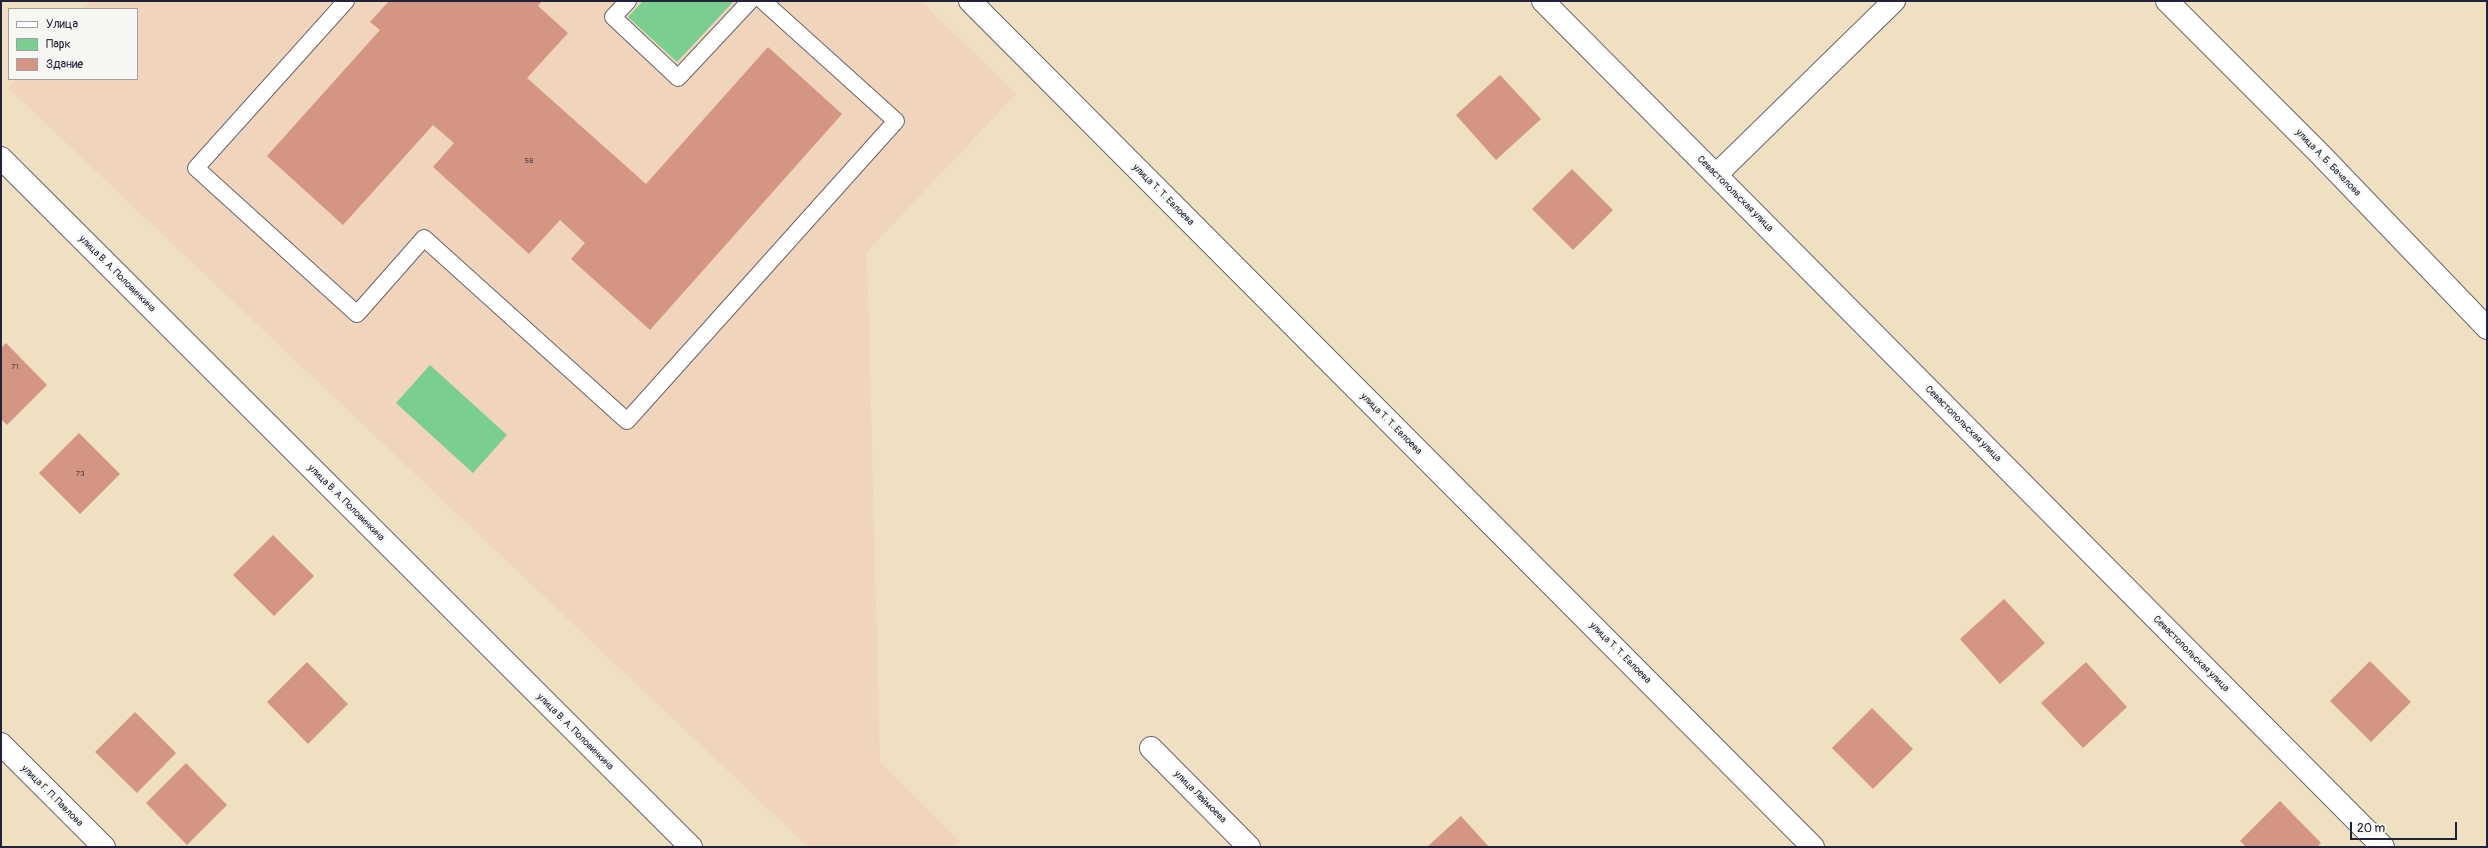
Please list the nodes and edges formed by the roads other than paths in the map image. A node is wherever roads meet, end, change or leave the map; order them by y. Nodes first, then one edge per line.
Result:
1 (346, 1) edge
2 (628, 1) edge
3 (750, 1) edge
4 (763, 1) edge
5 (970, 1) edge
6 (1543, 1) edge
7 (1894, 1) edge
8 (2167, 1) edge
9 (1, 158) edge
10 (1716, 175) junction
11 (2487, 328) edge
12 (1, 744) edge
13 (1151, 748) dead end
14 (104, 847) edge
15 (691, 847) edge
16 (1249, 847) edge
17 (1813, 847) edge
18 (2383, 847) edge

1 - 4 lane
2 - 3 lane
5 - 17 street, улица Т. Т. Евлоева
6 - 10 street, Севастопольская улица
7 - 10 street
8 - 11 street, улица А. Б. Бачалова
9 - 15 street, улица В. А. Половинкина
10 - 18 street, Севастопольская улица
12 - 14 street, улица Г. П. Павлова
13 - 16 street, улица Леймоева

